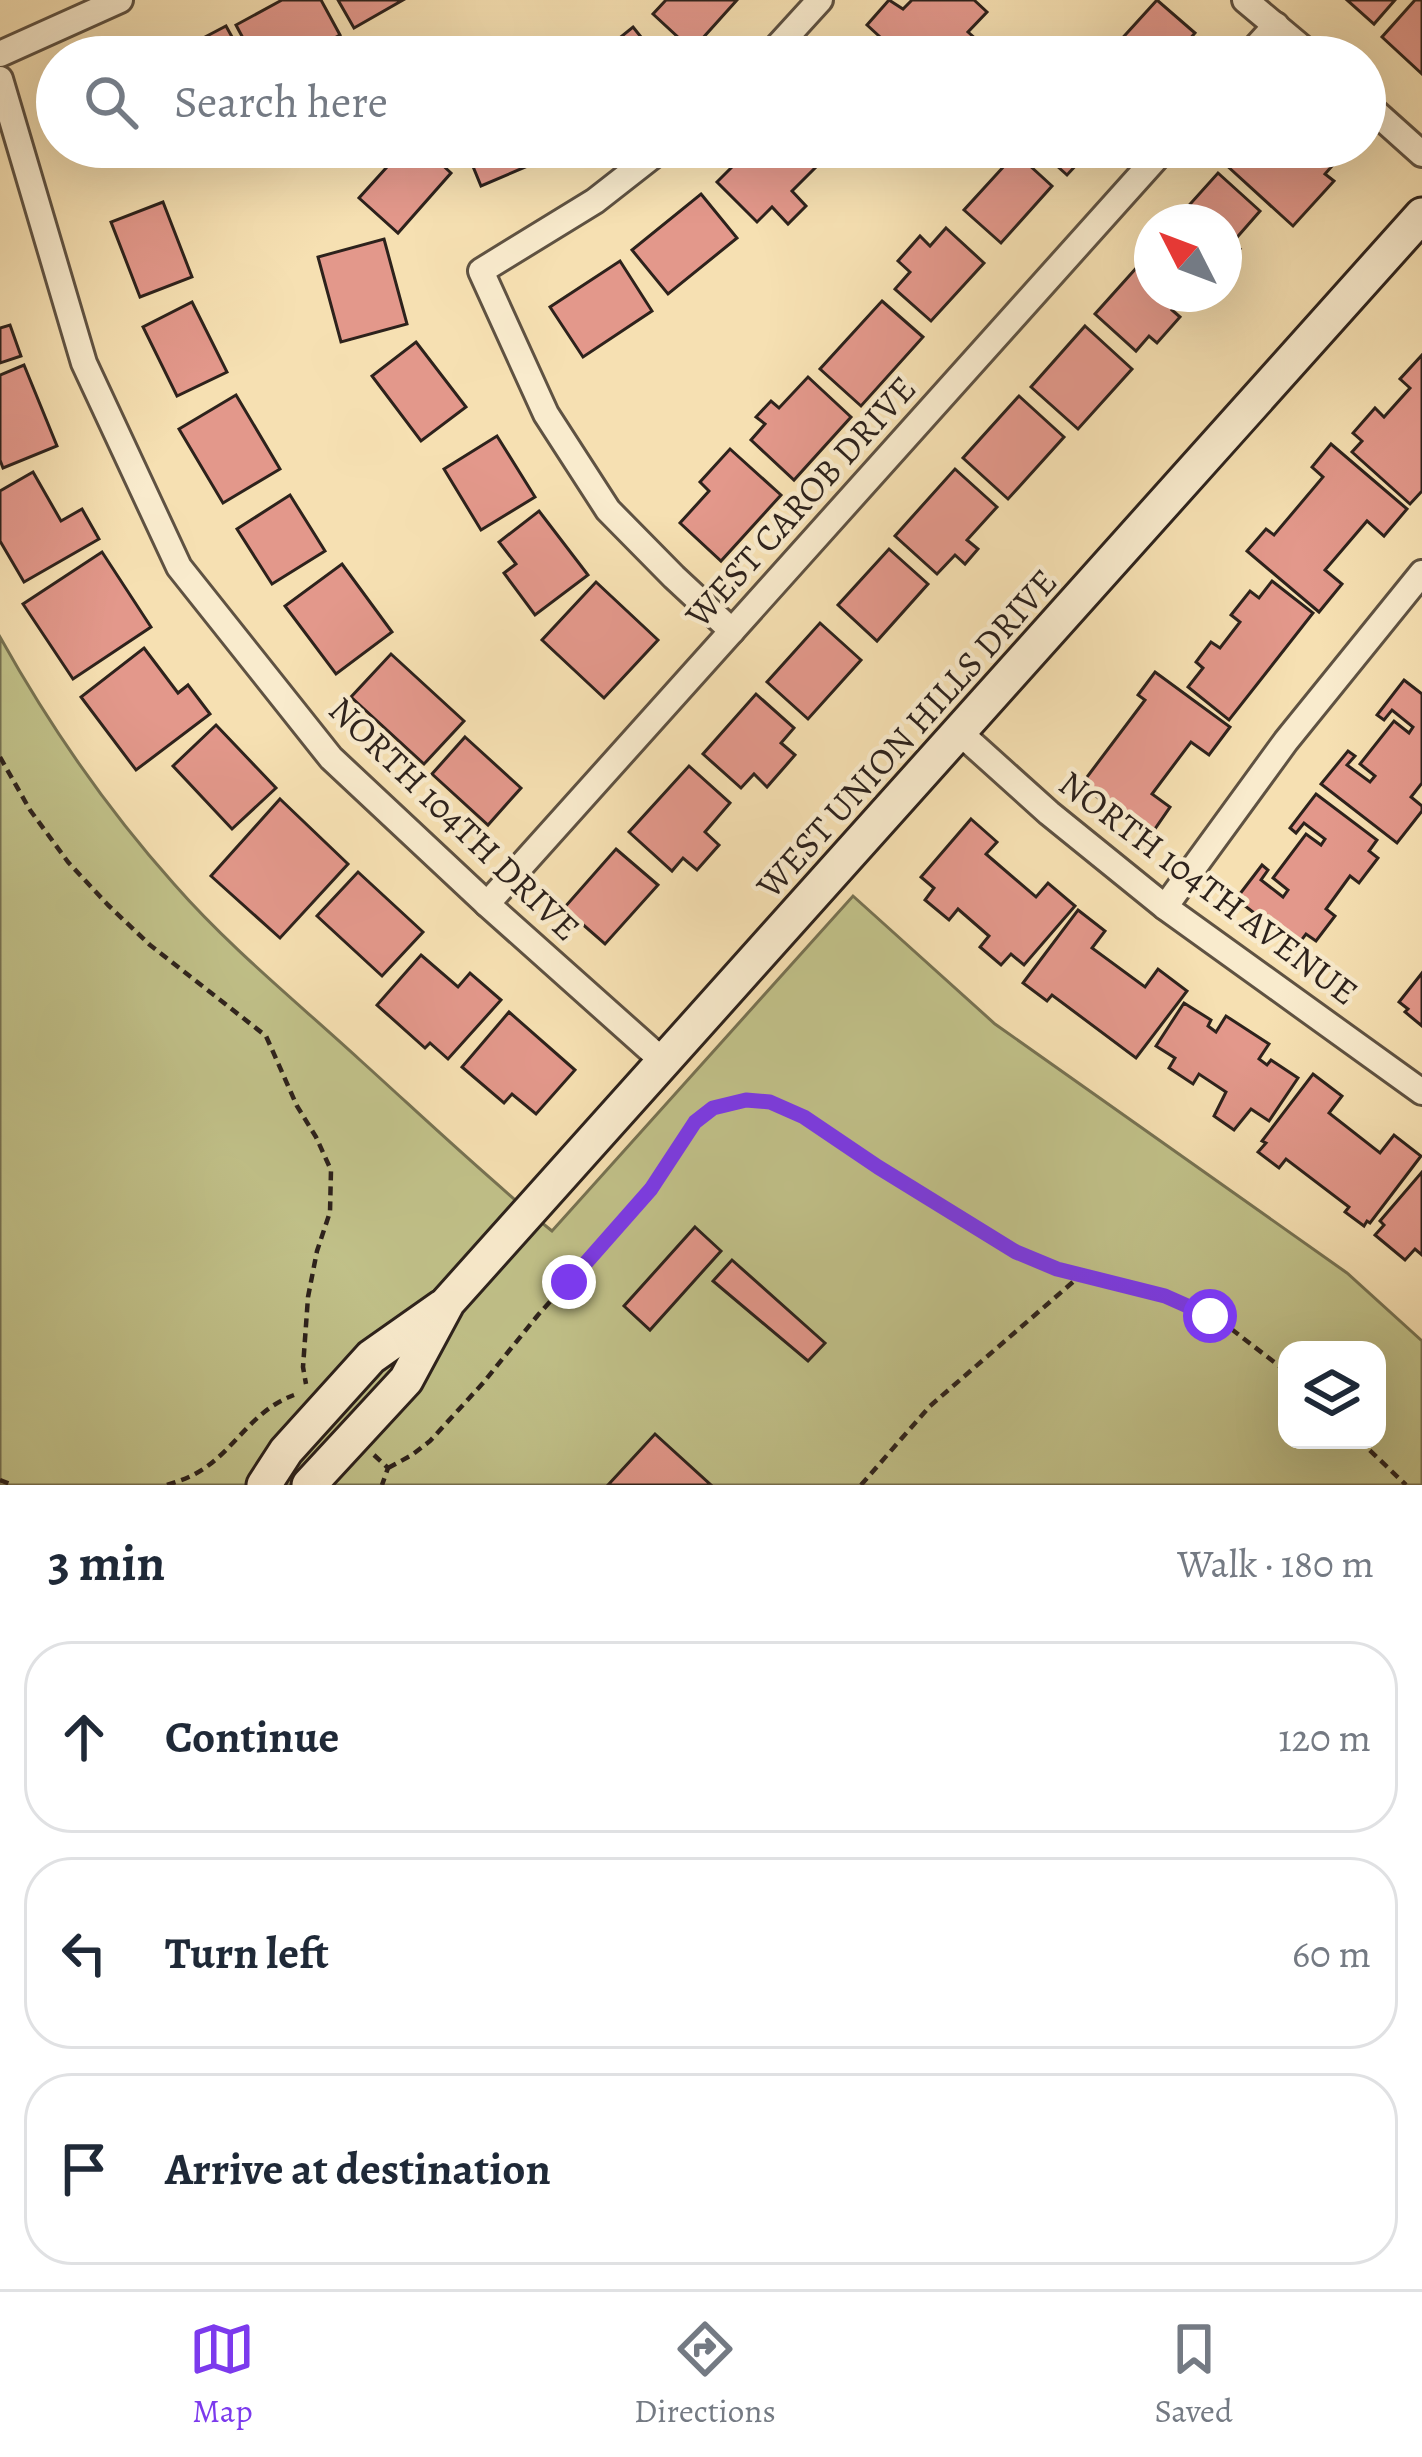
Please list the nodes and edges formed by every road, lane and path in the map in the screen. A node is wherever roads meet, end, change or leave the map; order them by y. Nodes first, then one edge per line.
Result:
1 (120, 0) edge
2 (820, 0) edge
3 (1245, 0) edge
4 (1276, 25) junction
5 (40, 36) edge
6 (787, 36) edge
7 (1266, 36) edge
8 (1289, 36) edge
9 (36, 38) edge
10 (0, 54) edge
11 (0, 79) edge
12 (1386, 122) edge
13 (1422, 154) edge
14 (638, 168) edge
15 (1147, 168) edge
16 (1422, 215) edge
17 (1422, 573) edge
18 (732, 631) junction
19 (959, 732) junction
20 (0, 757) edge
21 (487, 904) junction
22 (1165, 907) junction
23 (664, 1062) junction
24 (1422, 1092) edge
25 (1081, 1275) junction
26 (448, 1302) junction
27 (1278, 1365) edge
28 (1368, 1449) edge
29 (388, 1468) dead end
30 (0, 1480) edge
31 (13, 1485) edge
32 (167, 1485) edge
33 (264, 1485) edge
34 (309, 1485) edge
35 (861, 1485) edge
36 (1406, 1485) edge

1 - 5 street
2 - 6 street
3 - 4 street
4 - 7 street
4 - 8 street
9 - 10 street
11 - 21 street, NORTH 104TH DRIVE
12 - 13 street
14 - 18 street
15 - 18 street, WEST CAROB DRIVE
16 - 19 main road, WEST UNION HILLS DRIVE
17 - 22 street
18 - 21 street, WEST CAROB DRIVE
19 - 22 street, NORTH 104TH AVENUE
19 - 23 main road, WEST UNION HILLS DRIVE
20 - 32 path
21 - 23 street, NORTH 104TH DRIVE
22 - 24 street, NORTH 104TH AVENUE
23 - 26 main road, WEST UNION HILLS DRIVE
25 - 27 path
25 - 29 path
25 - 35 path
26 - 33 main road, WEST UNION HILLS DRIVE
26 - 34 main road, WEST UNION HILLS DRIVE
28 - 36 path
30 - 31 path

